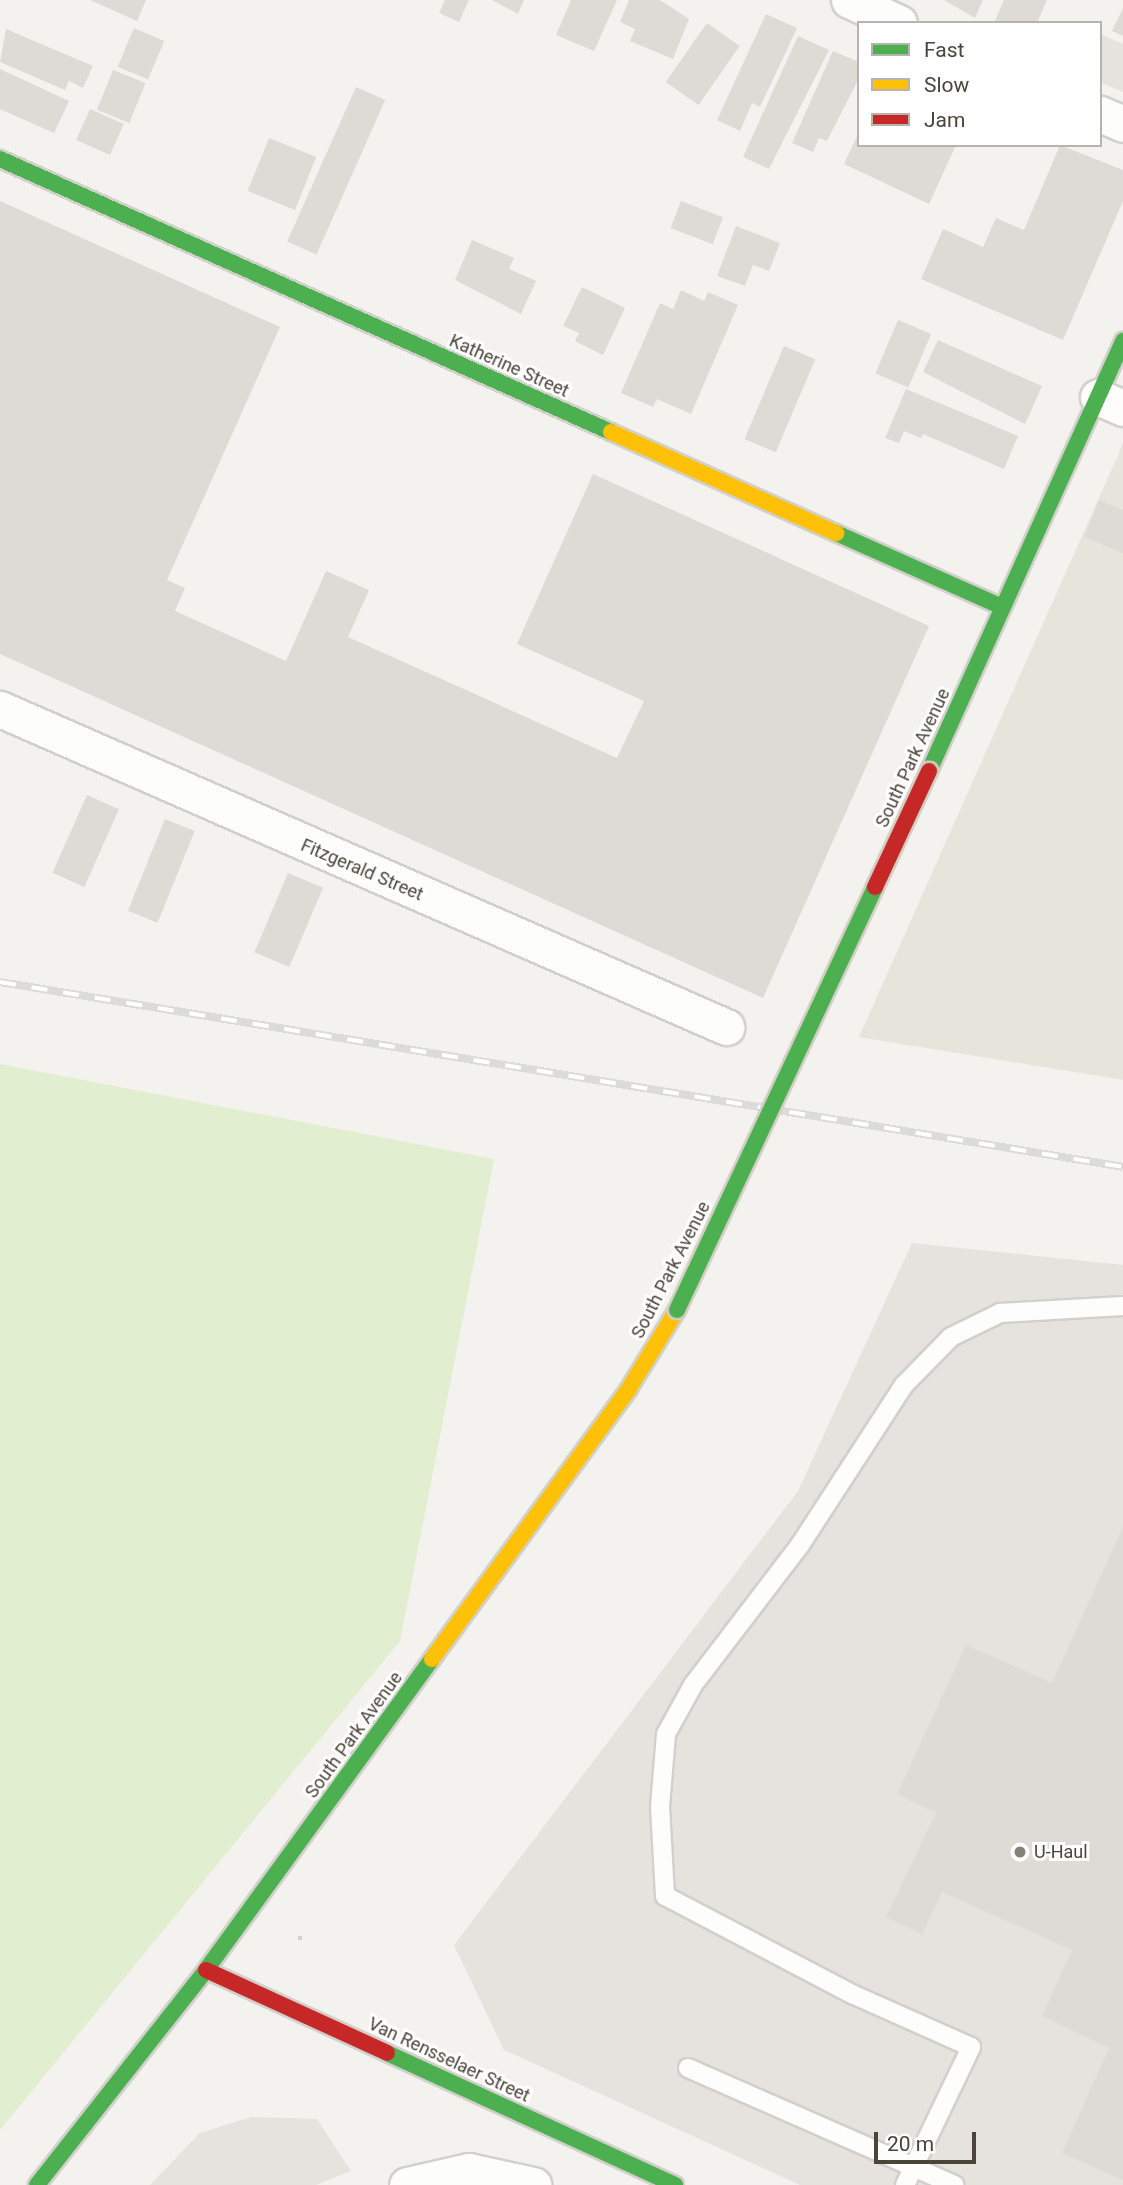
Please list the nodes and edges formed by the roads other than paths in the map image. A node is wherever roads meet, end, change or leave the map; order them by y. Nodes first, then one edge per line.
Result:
1 (849, 0) edge
2 (895, 21) edge
3 (1102, 115) edge
4 (1123, 124) edge
5 (0, 159) edge
6 (1123, 341) edge
7 (1110, 403) edge
8 (1002, 607) junction
9 (0, 709) edge
10 (726, 1027) dead end
11 (1123, 1306) edge
12 (206, 1970) junction
13 (688, 2068) dead end
14 (914, 2167) junction
15 (37, 2185) edge
16 (407, 2185) edge
17 (533, 2185) edge
18 (675, 2185) edge
19 (905, 2185) edge
20 (954, 2185) edge

1 - 2 street
3 - 4 street
5 - 8 street, Katherine Street
6 - 7 street, South Park Avenue
7 - 8 street, South Park Avenue
8 - 12 street, South Park Avenue, bridge
9 - 10 street, Fitzgerald Street
11 - 14 lane
12 - 15 street, South Park Avenue
12 - 18 street, Van Rensselaer Street
13 - 14 lane
14 - 19 lane
14 - 20 lane
16 - 17 street

